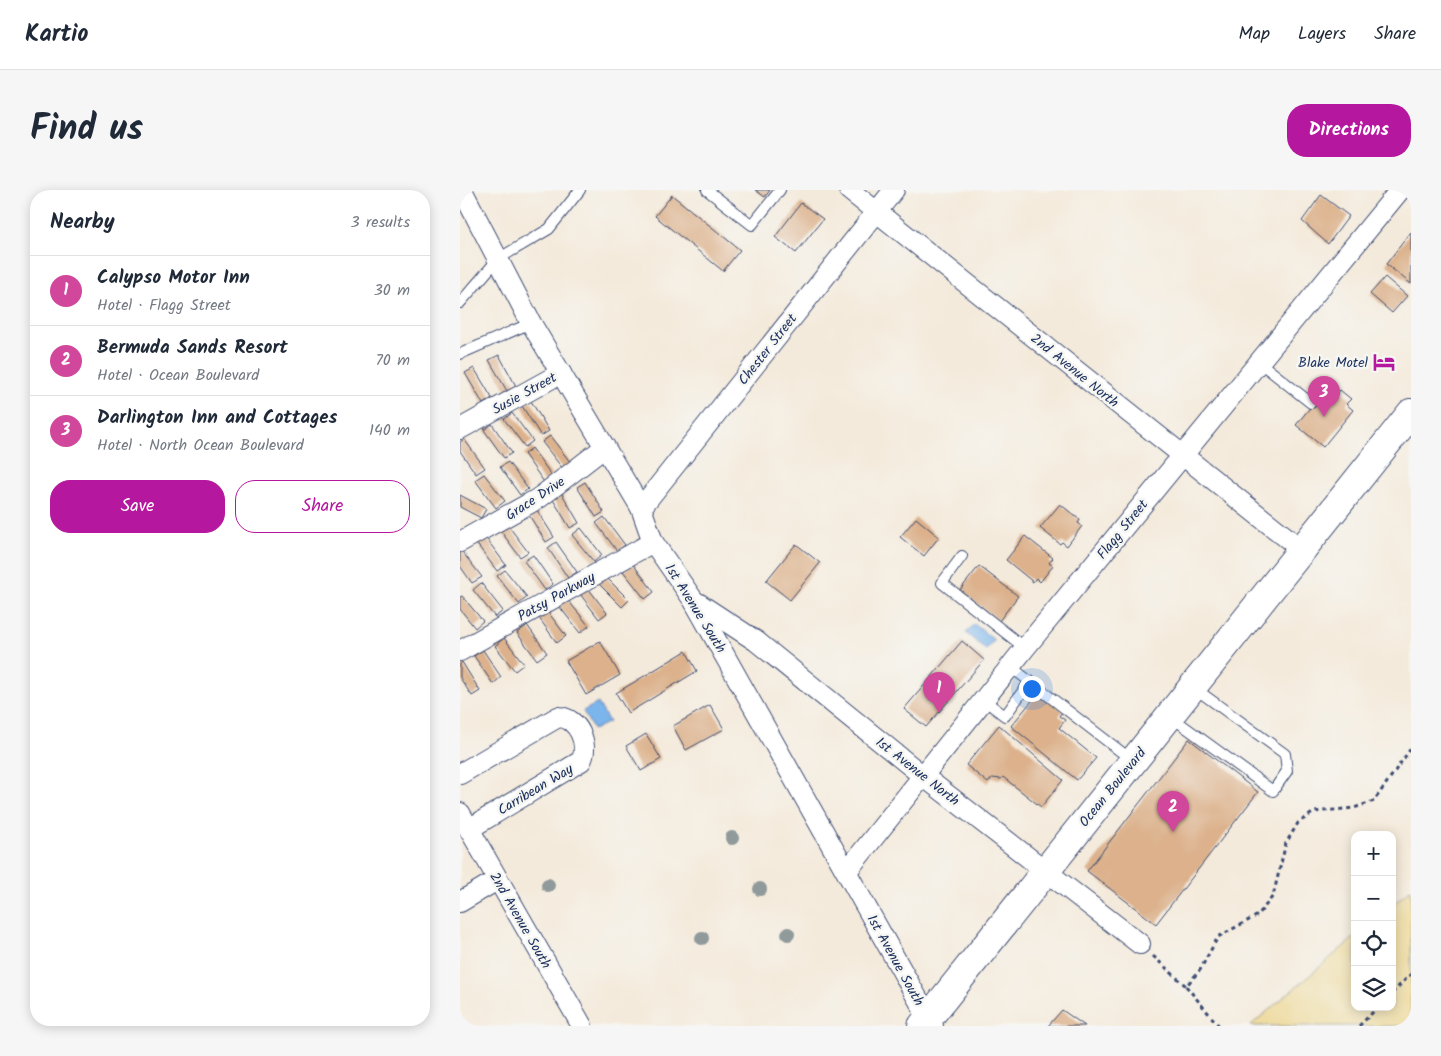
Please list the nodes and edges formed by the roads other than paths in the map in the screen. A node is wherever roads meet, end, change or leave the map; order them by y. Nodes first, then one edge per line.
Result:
1 (462, 190) edge
2 (707, 190) edge
3 (780, 190) edge
4 (849, 190) edge
5 (894, 190) edge
6 (1400, 190) edge
7 (578, 191) edge
8 (876, 212) junction
9 (498, 259) junction
10 (460, 303) edge
11 (531, 323) junction
12 (460, 354) edge
13 (1259, 362) junction
14 (561, 373) junction
15 (1311, 403) dead end
16 (1411, 414) edge
17 (460, 428) edge
18 (605, 447) junction
19 (1181, 455) junction
20 (641, 508) junction
21 (460, 542) edge
22 (653, 542) junction
23 (1302, 550) junction
24 (962, 556) dead end
25 (694, 601) junction
26 (1025, 648) junction
27 (460, 652) edge
28 (1011, 666) junction
29 (1030, 681) junction
30 (1193, 686) junction
31 (984, 700) junction
32 (1170, 715) junction
33 (1132, 761) junction
34 (460, 774) edge
35 (923, 776) junction
36 (464, 821) edge
37 (1045, 870) junction
38 (847, 871) junction
39 (498, 880) junction
40 (460, 902) edge
41 (1140, 944) road end
42 (928, 1023) edge
43 (582, 1026) edge

1 - 9 street, 1st Avenue South
2 - 3 lane
4 - 8 street, 2nd Avenue North
5 - 8 street, Chester Street
6 - 13 street, Flagg Street
7 - 9 lane
8 - 19 street, 2nd Avenue North
8 - 20 street, Chester Street
9 - 10 lane
9 - 11 street, 1st Avenue South
11 - 12 lane
11 - 14 street, 1st Avenue South
13 - 15 lane
13 - 19 street, Flagg Street
14 - 17 street, Susie Street
14 - 18 street, 1st Avenue South
16 - 23 main road, Ocean Boulevard
18 - 20 street, 1st Avenue South
18 - 21 street, Grace Drive
19 - 23 street, 2nd Avenue North
19 - 26 street, Flagg Street
20 - 22 street, 1st Avenue South
22 - 25 street, 1st Avenue South
22 - 27 street, Patsy Parkway
23 - 30 main road, Ocean Boulevard
24 - 26 lane
25 - 35 street, 1st Avenue North
25 - 38 street, 1st Avenue South
26 - 28 street, Flagg Street
28 - 29 lane
28 - 31 street, Flagg Street
29 - 31 lane
29 - 33 lane
30 - 32 main road, Ocean Boulevard
30 - 32 lane
31 - 35 street, Flagg Street
32 - 33 main road, Ocean Boulevard
33 - 37 main road, Ocean Boulevard
34 - 36 street, Carribean Way
35 - 37 street, 1st Avenue North
35 - 38 street, Flagg Street
36 - 39 street, 2nd Avenue South
37 - 41 street, 1st Avenue North
37 - 42 main road, Ocean Boulevard
38 - 42 street, 1st Avenue South
39 - 40 street
39 - 43 street, 2nd Avenue South

